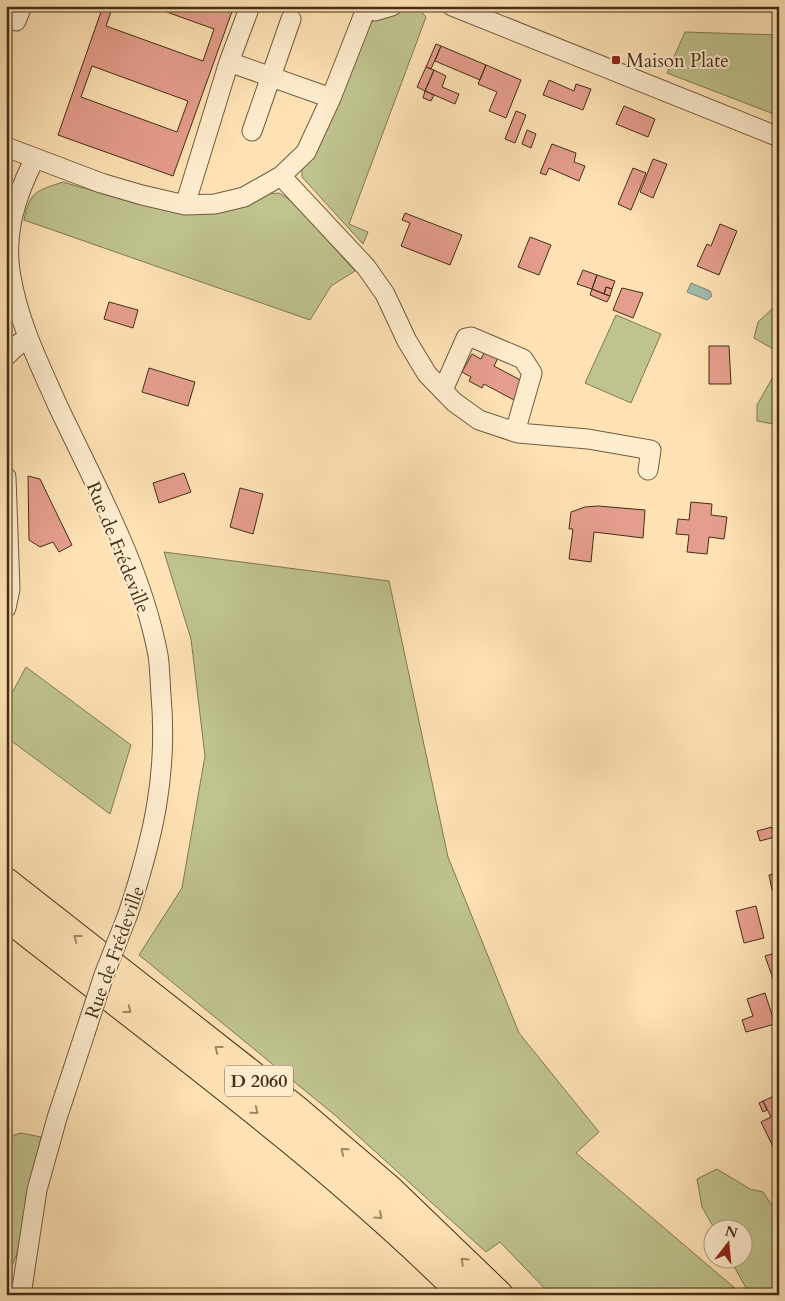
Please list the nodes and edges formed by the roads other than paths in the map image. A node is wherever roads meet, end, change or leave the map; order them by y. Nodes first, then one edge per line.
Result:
1 (250, 6) edge
2 (392, 6) edge
3 (452, 6) edge
4 (364, 8) edge
5 (291, 19) dead end
6 (229, 62) junction
7 (270, 76) junction
8 (331, 98) junction
9 (252, 131) dead end
10 (779, 137) edge
11 (6, 147) edge
12 (35, 158) junction
13 (281, 176) junction
14 (185, 205) junction
15 (27, 340) junction
16 (6, 356) edge
17 (443, 390) junction
18 (515, 432) junction
19 (648, 470) dead end
20 (6, 477) edge
21 (6, 608) edge
22 (6, 882) edge
23 (6, 916) edge
24 (21, 1295) edge
25 (464, 1295) edge
26 (499, 1295) edge

1 - 6 street
2 - 4 street
3 - 10 street
4 - 8 street
5 - 7 street
6 - 7 street
6 - 14 street
7 - 8 street
7 - 9 street
8 - 13 street
11 - 12 street
12 - 14 street
12 - 15 street, Rue de Frédeville
13 - 14 street
13 - 17 street
15 - 16 street
15 - 24 street, Rue de Frédeville, bridge
17 - 18 street
17 - 18 street
18 - 19 street
20 - 21 street
26 -> 22 highway, D 2060
23 -> 25 highway, D 2060

